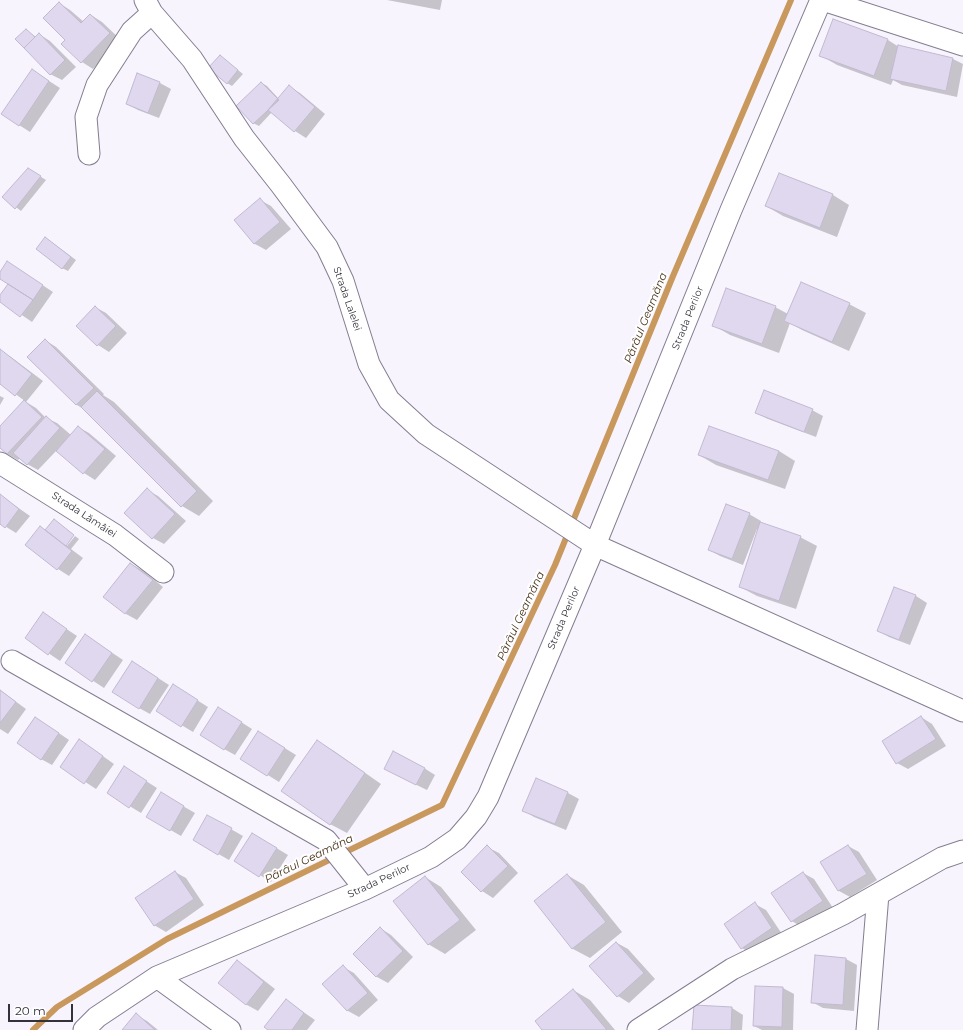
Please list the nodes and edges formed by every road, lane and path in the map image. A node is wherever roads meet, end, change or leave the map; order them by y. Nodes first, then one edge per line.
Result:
1 (822, 0) edge
2 (149, 6) edge
3 (963, 44) edge
4 (89, 154) dead end
5 (0, 463) edge
6 (595, 545) junction
7 (163, 572) dead end
8 (12, 661) dead end
9 (963, 711) edge
10 (963, 851) edge
11 (365, 889) junction
12 (878, 894) junction
13 (157, 977) junction
14 (84, 1030) edge
15 (230, 1030) edge
16 (638, 1030) edge
17 (867, 1030) edge

1 - 3 street
1 - 6 street, Strada Perilor
2 - 4 street
2 - 6 street, Strada Lalelei
5 - 7 street, Strada Lămâiei
6 - 9 street, Strada Lalelei
6 - 11 street, Strada Perilor
8 - 11 street
10 - 12 street
11 - 13 street, Strada Perilor
12 - 16 street
12 - 17 street
13 - 14 street, Strada Perilor
13 - 15 street

